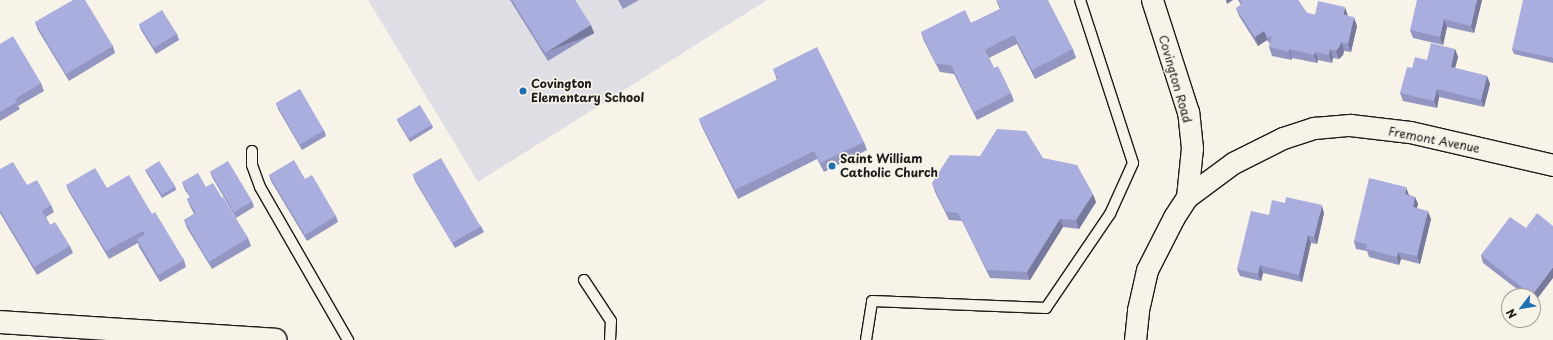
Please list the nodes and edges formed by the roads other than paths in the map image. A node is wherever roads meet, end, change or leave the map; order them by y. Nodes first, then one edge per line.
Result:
1 (1080, 0) edge
2 (1152, 0) edge
3 (252, 151) dead end
4 (1553, 165) edge
5 (1187, 197) junction
6 (584, 280) dead end
7 (0, 322) edge
8 (275, 340) edge
9 (348, 340) edge
10 (610, 340) edge
11 (866, 340) edge
12 (1135, 340) edge

1 - 11 lane
2 - 5 street, Covington Road
3 - 9 lane
4 - 5 street, Fremont Avenue
5 - 12 street, Covington Road
6 - 10 lane
7 - 8 main road

